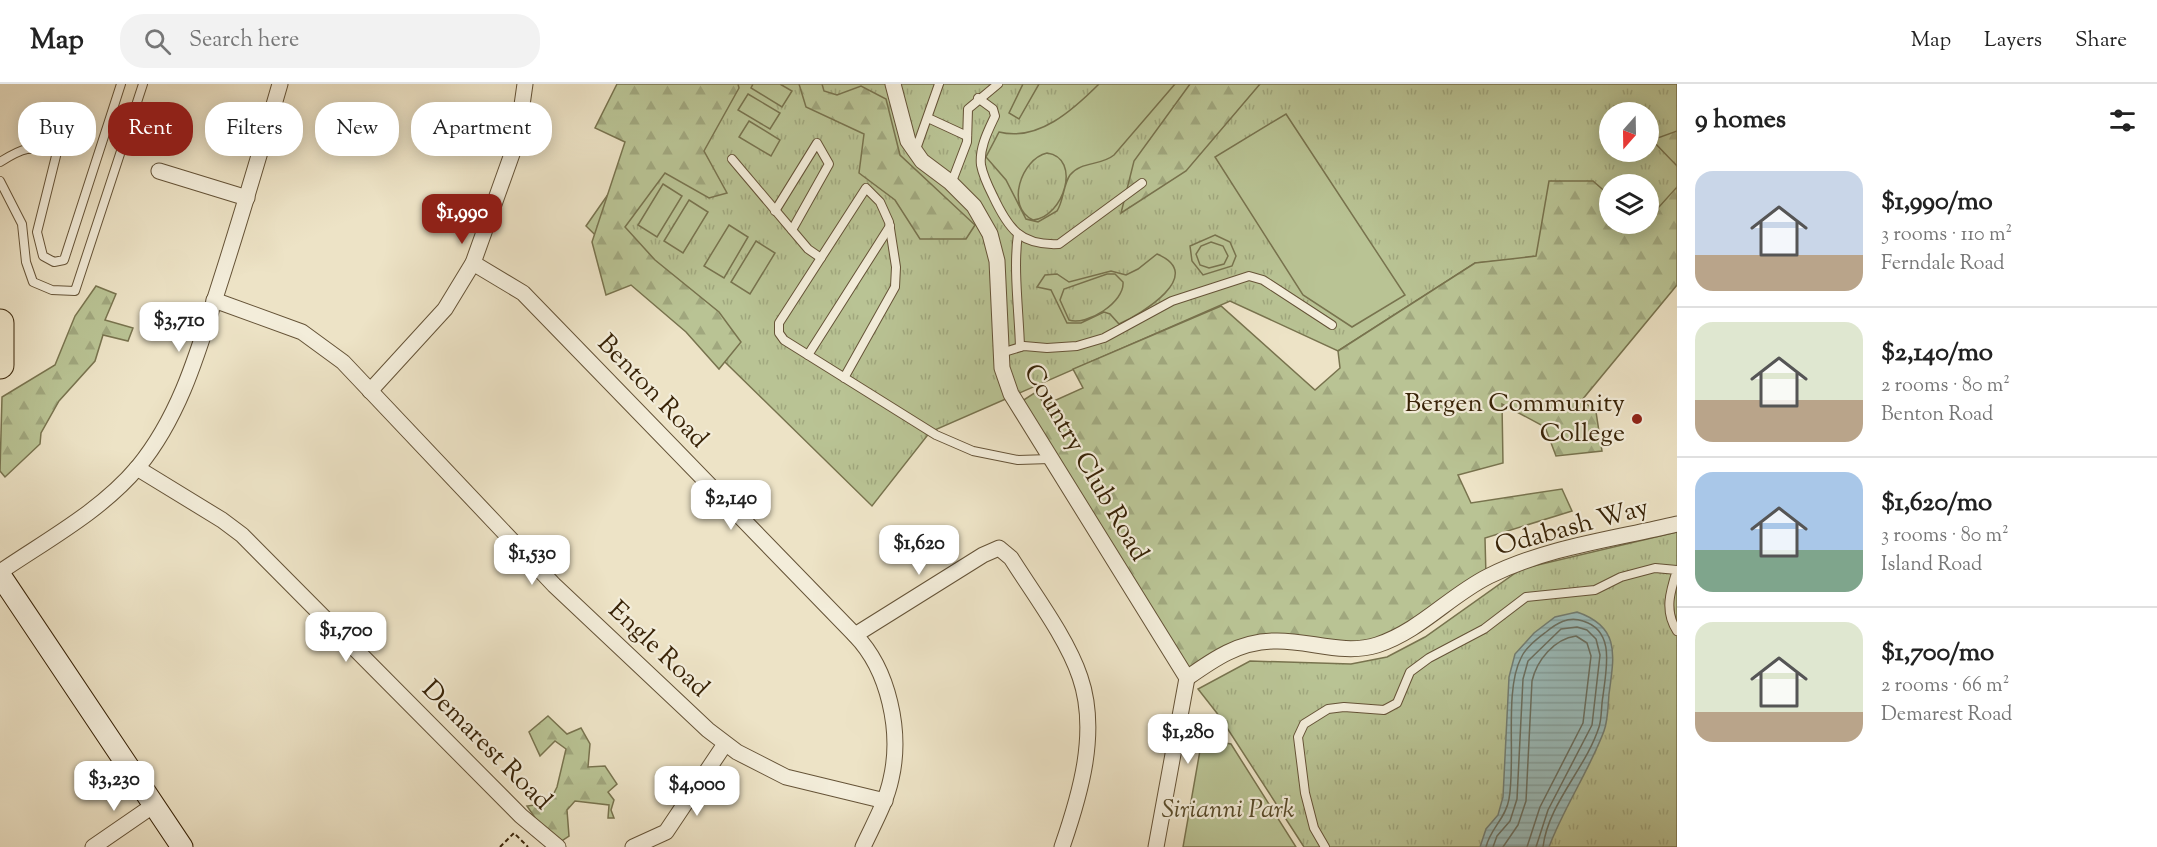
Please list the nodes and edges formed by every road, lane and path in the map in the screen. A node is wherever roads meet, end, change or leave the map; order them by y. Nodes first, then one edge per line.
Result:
1 (121, 84) edge
2 (143, 84) edge
3 (280, 84) edge
4 (525, 84) edge
5 (893, 84) edge
6 (939, 84) edge
7 (998, 84) edge
8 (978, 98) junction
9 (928, 118) junction
10 (967, 139) junction
11 (982, 148) junction
12 (915, 152) junction
13 (732, 159) dead end
14 (0, 162) edge
15 (159, 171) dead end
16 (0, 181) edge
17 (1142, 183) dead end
18 (951, 184) junction
19 (247, 198) junction
20 (775, 211) junction
21 (890, 225) junction
22 (792, 230) junction
23 (1018, 234) junction
24 (821, 258) junction
25 (472, 263) junction
26 (214, 300) junction
27 (0, 323) edge
28 (1332, 325) dead end
29 (1020, 347) junction
30 (1001, 353) junction
31 (808, 355) junction
32 (0, 365) edge
33 (844, 378) junction
34 (370, 391) junction
35 (1050, 459) junction
36 (137, 468) junction
37 (1677, 524) edge
38 (0, 573) edge
39 (1677, 631) edge
40 (855, 635) junction
41 (1187, 678) junction
42 (725, 744) junction
43 (885, 801) junction
44 (154, 805) junction
45 (502, 846) edge
46 (93, 847) edge
47 (182, 847) edge
48 (528, 847) edge
49 (558, 847) edge
50 (633, 847) edge
51 (863, 847) edge
52 (1062, 847) edge
53 (1156, 847) edge
54 (1325, 847) edge

1 - 14 lane
2 - 16 lane
3 - 19 street
4 - 25 street
5 - 12 street, Country Club Road
6 - 9 lane
7 - 8 lane
8 - 10 lane
8 - 11 lane
9 - 10 lane
9 - 12 lane
10 - 11 lane
10 - 18 lane
11 - 23 lane
12 - 18 street, Country Club Road
13 - 20 lane
15 - 19 street
17 - 23 lane
18 - 30 street, Country Club Road
19 - 26 street
20 - 22 lane
20 - 22 lane
21 - 24 lane
21 - 31 lane
21 - 33 lane
22 - 24 lane
23 - 29 lane
24 - 31 lane
25 - 34 street
25 - 40 street, Benton Road
26 - 34 street, Engle Road
26 - 36 street
27 - 32 highway
28 - 29 lane
29 - 30 lane
30 - 35 street, Country Club Road
31 - 33 lane
33 - 35 lane
34 - 42 street, Engle Road
35 - 41 street, Country Club Road
36 - 38 street
36 - 49 street, Demarest Road
37 - 41 street, Odabash Way
38 - 44 street
39 - 54 lane
40 - 43 street, Benton Road
40 - 52 street
41 - 53 street
42 - 43 street, Engle Road
42 - 50 street
43 - 51 street, Benton Road
44 - 46 street
44 - 47 street
45 - 48 path

